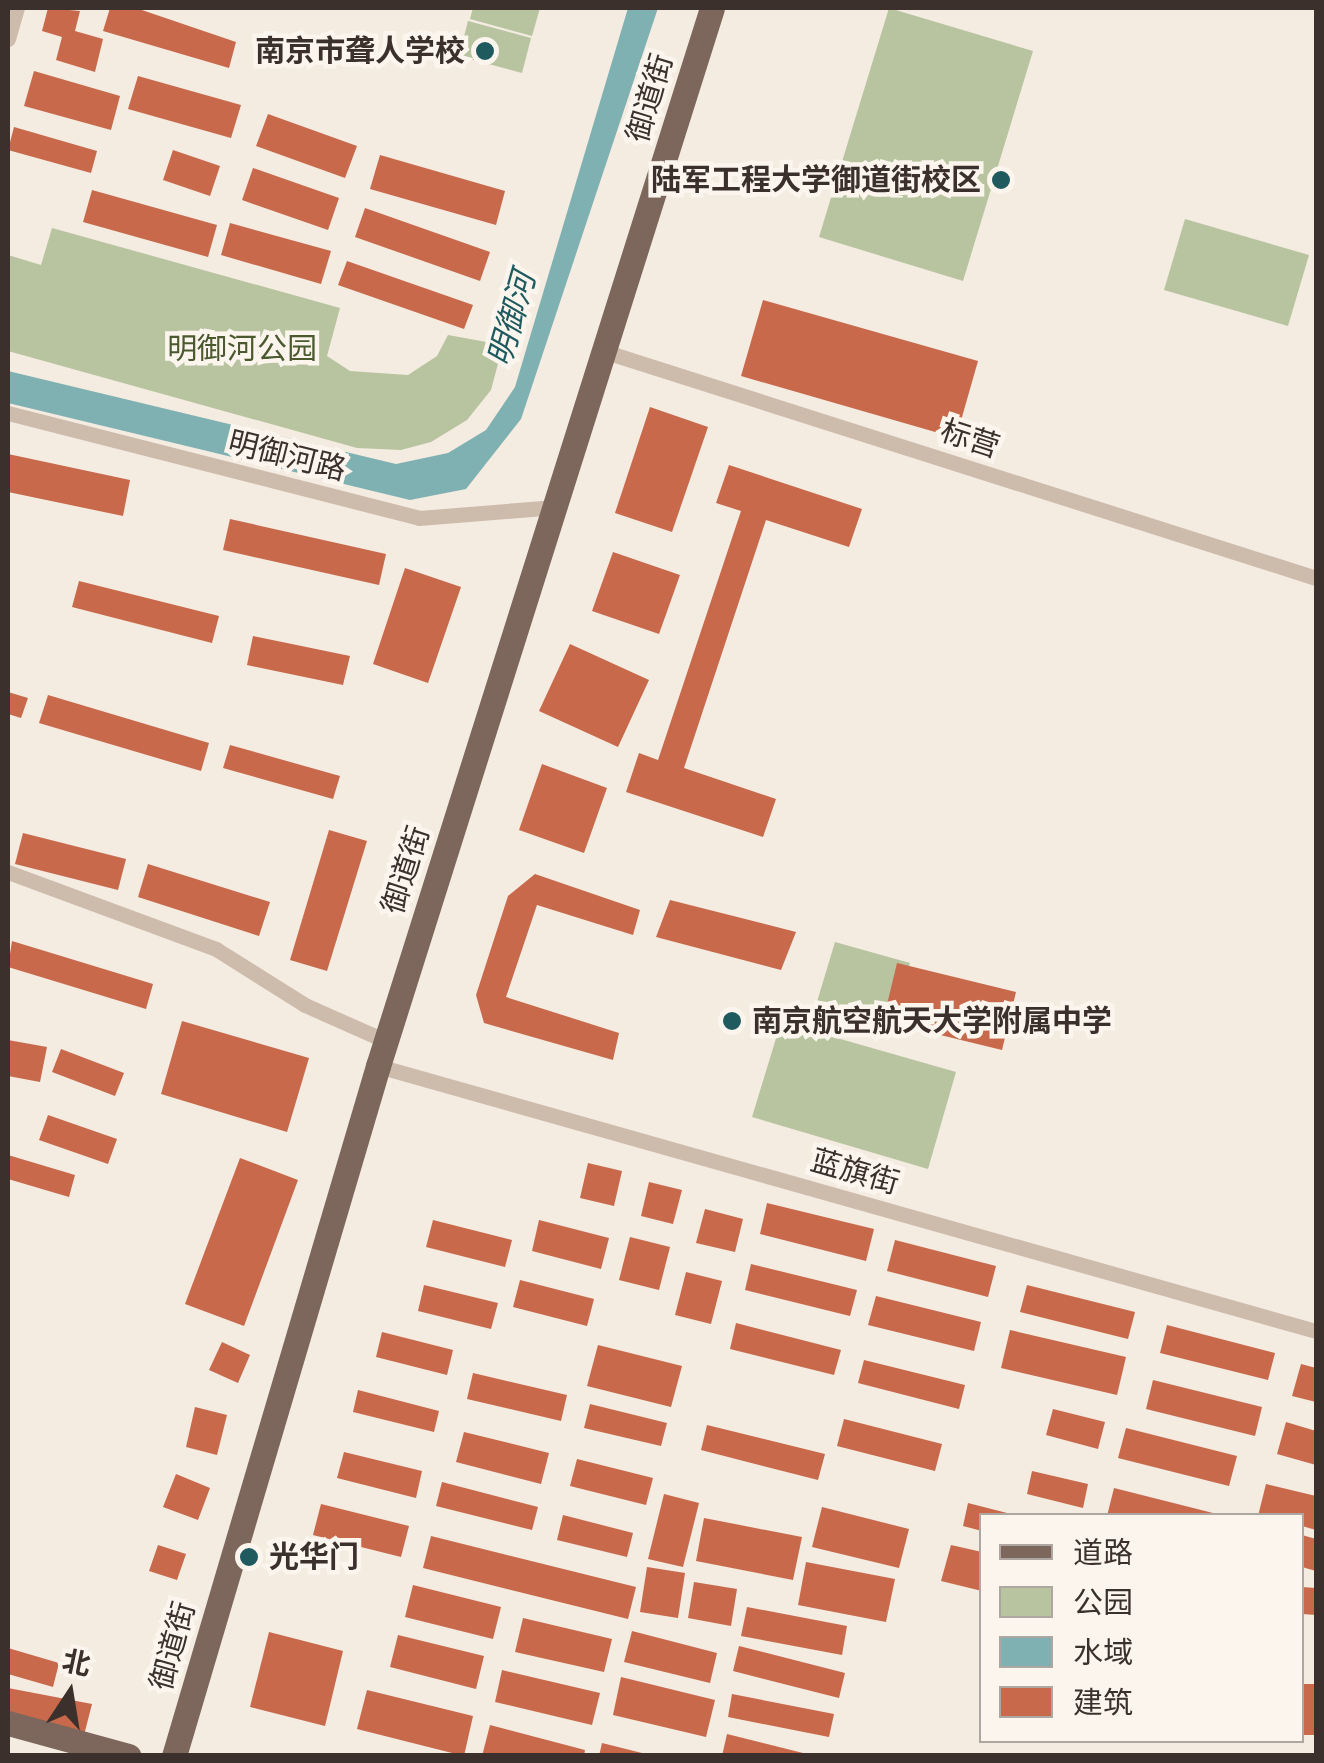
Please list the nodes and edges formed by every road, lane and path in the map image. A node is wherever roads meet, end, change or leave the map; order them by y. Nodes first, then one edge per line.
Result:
1 (17, 8) edge
2 (712, 8) edge
3 (8, 39) edge
4 (606, 352) junction
5 (8, 413) edge
6 (556, 507) junction
7 (1316, 578) edge
8 (8, 872) edge
9 (386, 1041) junction
10 (378, 1066) junction
11 (1316, 1330) edge
12 (8, 1723) edge
13 (129, 1756) edge
14 (174, 1756) edge

1 - 3 street
2 - 4 main road, 御道街
4 - 6 main road, 御道街
4 - 7 street, 标营
5 - 6 street, 明御河路
6 - 9 main road, 御道街
8 - 9 street
9 - 10 main road, 御道街
10 - 11 street, 蓝旗街
10 - 14 main road, 御道街
12 - 13 main road

